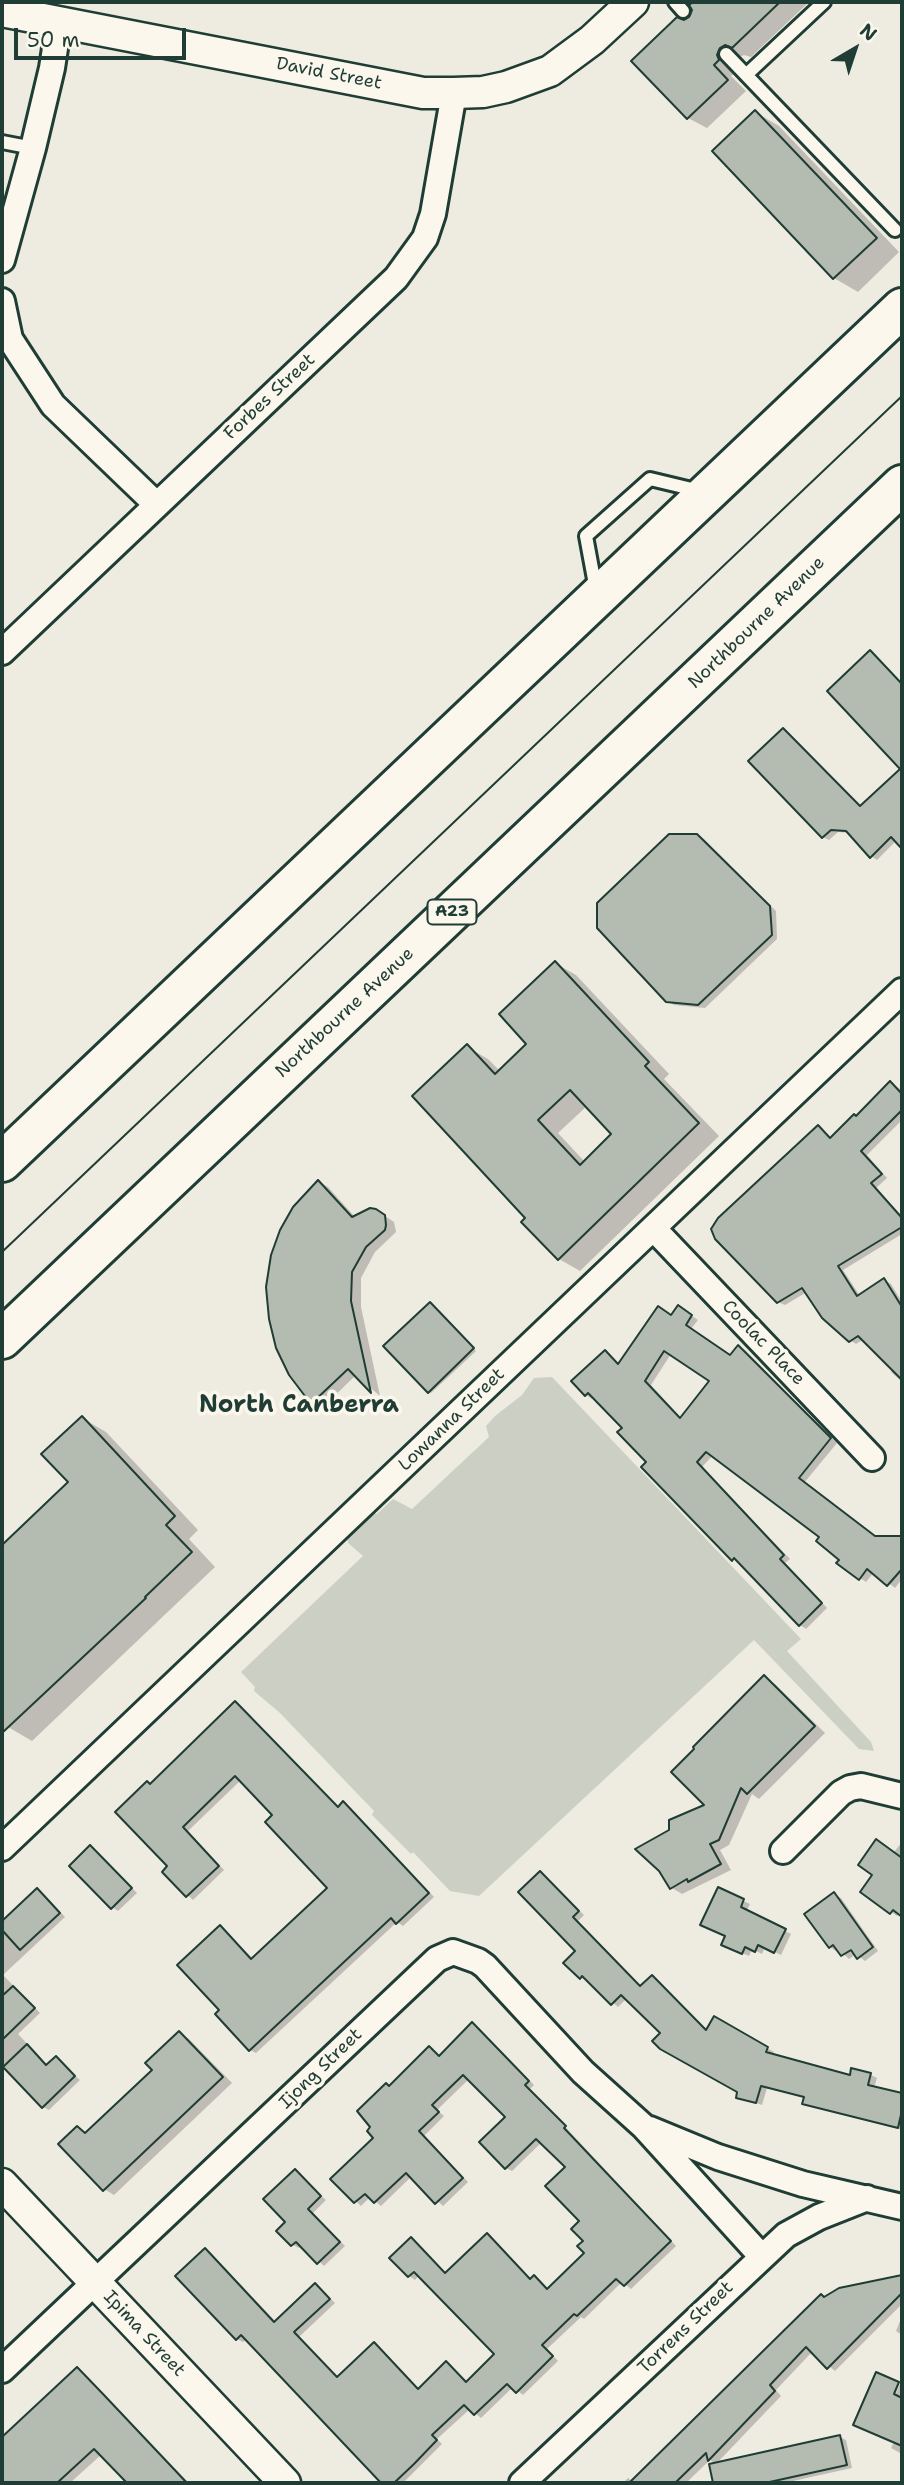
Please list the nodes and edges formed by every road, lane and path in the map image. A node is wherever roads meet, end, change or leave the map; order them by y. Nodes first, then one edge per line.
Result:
1 (633, 2) edge
2 (824, 2) edge
3 (2, 11) edge
4 (59, 22) junction
5 (726, 54) dead end
6 (746, 75) junction
7 (454, 93) junction
8 (2, 142) edge
9 (33, 148) junction
10 (895, 230) dead end
11 (2, 260) edge
12 (2, 301) edge
13 (902, 308) edge
14 (902, 485) edge
15 (707, 493) junction
16 (157, 505) junction
17 (597, 597) junction
18 (2, 652) edge
19 (902, 991) edge
20 (2, 1163) edge
21 (653, 1228) junction
22 (2, 1339) edge
23 (872, 1458) dead end
24 (902, 1796) edge
25 (2, 1848) edge
26 (783, 1851) dead end
27 (643, 2126) junction
28 (2, 2184) edge
29 (867, 2198) junction
30 (902, 2207) edge
31 (762, 2257) junction
32 (95, 2283) junction
33 (2, 2370) edge
34 (285, 2483) edge
35 (522, 2483) edge

1 - 7 street, David Street
2 - 6 lane
3 - 4 street, David Street
4 - 7 street, David Street
4 - 9 street
5 - 6 lane
6 - 10 lane
7 - 16 street, Forbes Street
8 - 9 lane
9 - 11 street
12 - 16 street
13 - 15 highway
14 - 22 highway, Northbourne Avenue / A23
15 - 17 highway
15 - 17 lane
16 - 18 street, Forbes Street
17 - 20 highway
19 - 21 street, Lowanna Street
21 - 23 street, Coolac Place
21 - 25 street, Lowanna Street
24 - 26 street
27 - 29 street, Ijong Street
27 - 31 street, Ijong Street
27 - 32 street, Ijong Street
28 - 32 street, Ipima Street
29 - 30 street, Ijong Street
29 - 31 street, Torrens Street
31 - 35 street, Torrens Street
32 - 33 street, Ijong Street
32 - 34 street, Ipima Street

